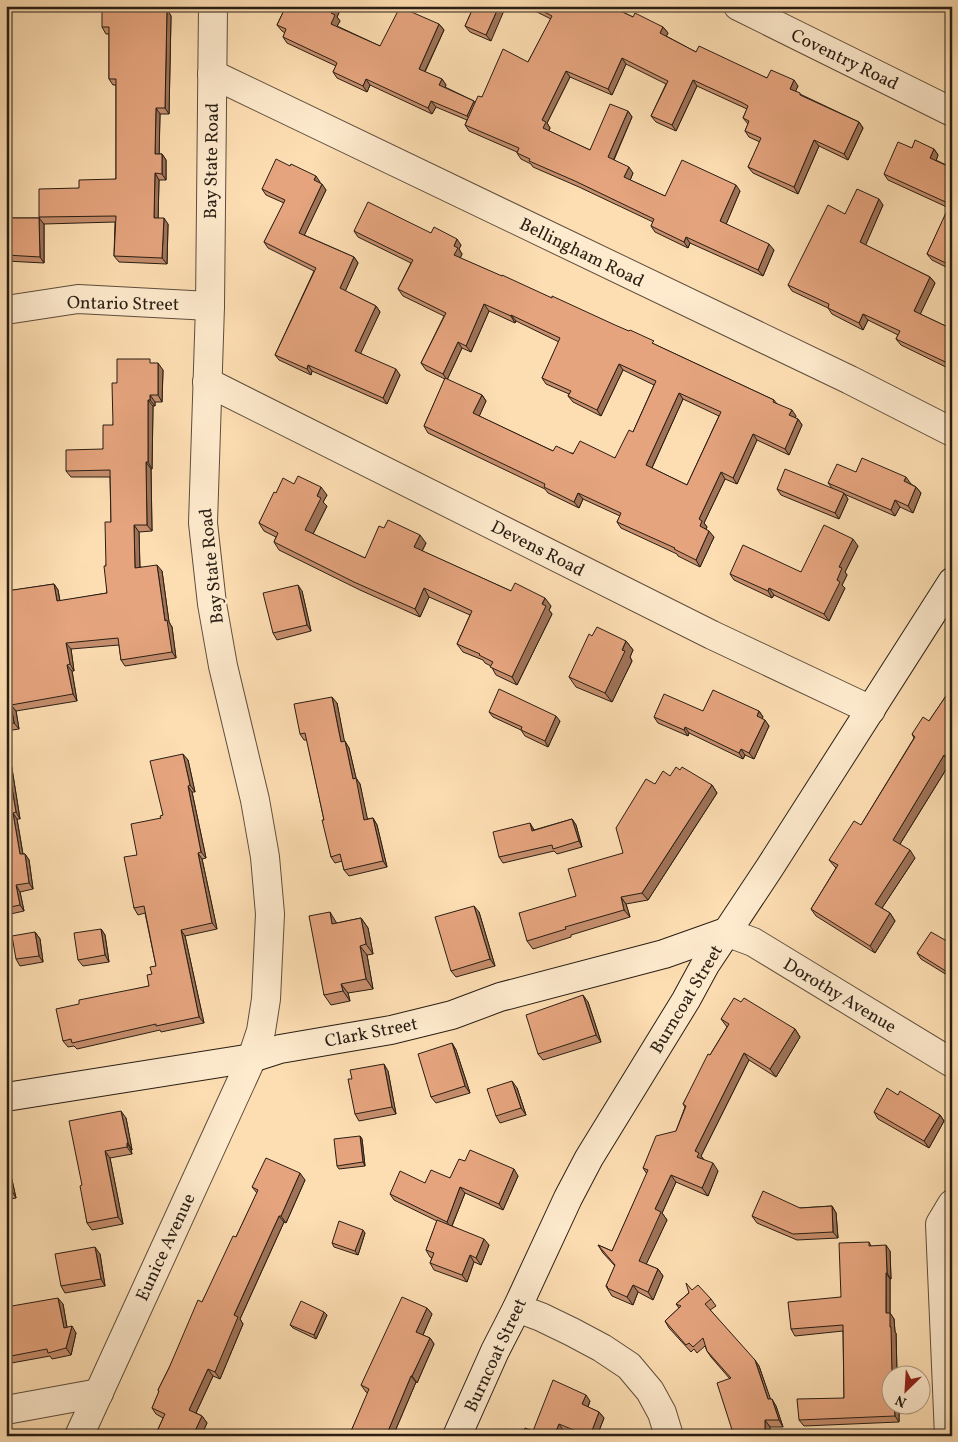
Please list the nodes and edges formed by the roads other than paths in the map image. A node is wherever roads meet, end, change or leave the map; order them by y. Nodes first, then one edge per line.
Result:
1 (213, 6) edge
2 (738, 6) edge
3 (212, 74) junction
4 (952, 112) edge
5 (210, 306) junction
6 (6, 310) edge
7 (207, 382) junction
8 (952, 432) edge
9 (952, 582) edge
10 (870, 710) junction
11 (726, 932) junction
12 (252, 1058) junction
13 (952, 1063) edge
14 (6, 1097) edge
15 (952, 1204) edge
16 (517, 1308) junction
17 (949, 1386) edge
18 (98, 1393) junction
19 (6, 1410) edge
20 (79, 1436) edge
21 (457, 1436) edge
22 (669, 1436) edge
23 (949, 1436) edge

1 - 3 street, Bay State Road
2 - 4 street, Coventry Road
3 - 5 street, Bay State Road
3 - 8 street, Bellingham Road
5 - 6 street, Ontario Street
5 - 7 street, Bay State Road
7 - 10 street, Devens Road
7 - 12 street, Bay State Road
9 - 10 street, Burncoat Street
10 - 11 street, Burncoat Street
11 - 12 street, Clark Street
11 - 13 street, Dorothy Avenue
11 - 16 street, Burncoat Street
12 - 14 street, Clark Street
12 - 18 street, Eunice Avenue
15 - 17 street
16 - 21 street, Burncoat Street
16 - 22 street
17 - 23 street
18 - 19 street
18 - 20 street, Eunice Avenue

